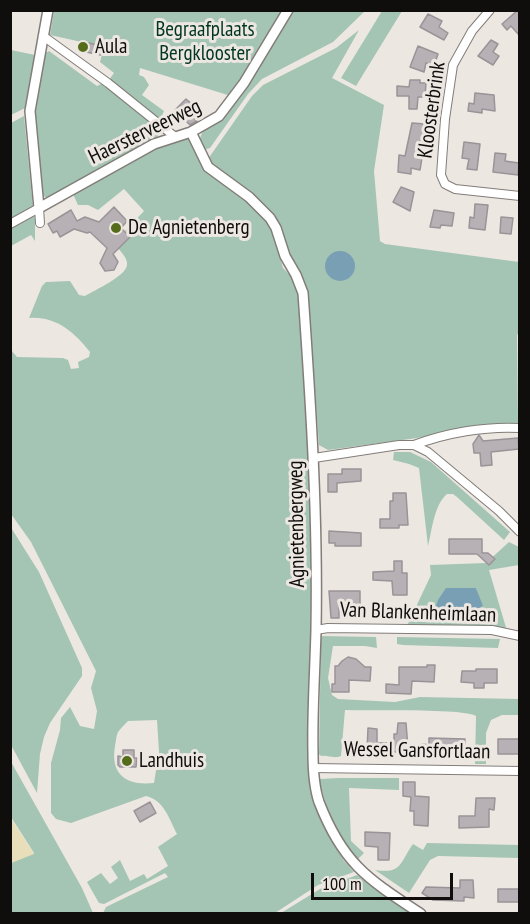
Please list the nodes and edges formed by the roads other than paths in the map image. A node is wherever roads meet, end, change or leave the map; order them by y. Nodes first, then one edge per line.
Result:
1 (48, 10) edge
2 (288, 10) edge
3 (490, 10) edge
4 (44, 36) junction
5 (191, 132) junction
6 (174, 136) junction
7 (519, 196) edge
8 (39, 208) junction
9 (40, 223) dead end
10 (10, 225) edge
11 (519, 428) edge
12 (414, 445) junction
13 (314, 458) junction
14 (519, 532) edge
15 (316, 630) junction
16 (519, 636) edge
17 (314, 768) junction
18 (519, 771) edge
19 (421, 914) edge

1 - 4 street
2 - 5 street, Haersterveerweg
3 - 7 street, Kloosterbrink
4 - 6 street
4 - 8 street
5 - 6 street, Haersterveerweg
5 - 13 street, Agnietenbergweg
6 - 8 street, Haersterveerweg
8 - 9 street
8 - 10 street, Haersterveerweg
11 - 12 street
12 - 13 street
12 - 14 street
13 - 15 street, Agnietenbergweg
15 - 16 street, Van Blankenheimlaan
15 - 17 street, Agnietenbergweg
17 - 18 street, Wessel Gansfortlaan
17 - 19 street, Agnietenbergweg

